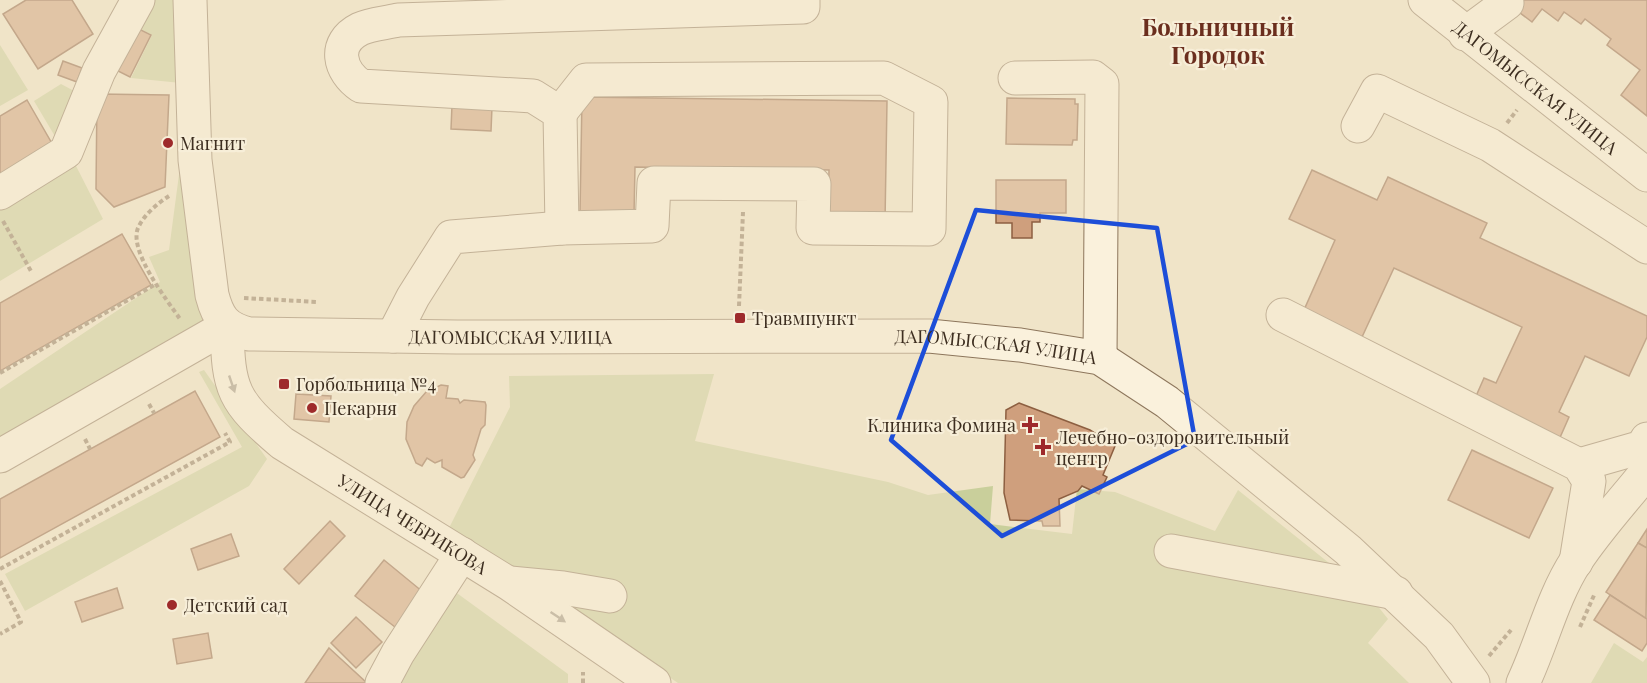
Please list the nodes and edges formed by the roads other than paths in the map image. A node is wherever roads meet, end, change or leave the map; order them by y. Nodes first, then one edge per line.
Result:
1 (138, 0) edge
2 (190, 0) edge
3 (804, 0) edge
4 (1425, 0) edge
5 (1507, 3) dead end
6 (1466, 34) junction
7 (1015, 78) dead end
8 (560, 112) junction
9 (1358, 126) dead end
10 (1647, 175) edge
11 (0, 193) edge
12 (562, 228) junction
13 (1647, 247) edge
14 (1282, 315) dead end
15 (227, 326) junction
16 (393, 336) junction
17 (1100, 358) junction
18 (1647, 439) edge
19 (0, 456) edge
20 (1579, 465) junction
21 (1647, 471) edge
22 (1171, 551) dead end
23 (462, 554) junction
24 (1576, 562) junction
25 (508, 583) junction
26 (1396, 593) junction
27 (610, 596) dead end
28 (382, 683) edge
29 (654, 683) edge
30 (1473, 683) edge
31 (1523, 683) edge

1 - 11 street
2 - 15 street
3 - 8 street
4 - 6 street, ДАГОМЫССКАЯ УЛИЦА
5 - 6 street
6 - 10 street, ДАГОМЫССКАЯ УЛИЦА
7 - 17 street
8 - 12 street
8 - 12 street, ДАГОМЫССКАЯ УЛИЦА
9 - 13 street
12 - 16 street, ДАГОМЫССКАЯ УЛИЦА
14 - 20 street
15 - 16 street, ДАГОМЫССКАЯ УЛИЦА
15 - 19 street
15 -> 23 street, УЛИЦА ЧЕБРИКОВА
16 - 17 street, ДАГОМЫССКАЯ УЛИЦА
17 - 26 street, ДАГОМЫССКАЯ УЛИЦА
18 - 20 street
20 - 24 street
21 - 24 street
22 - 26 street
23 - 25 street, УЛИЦА ЧЕБРИКОВА
23 - 28 street
24 - 31 street
25 - 27 street
25 -> 29 street, УЛИЦА ЧЕБРИКОВА
26 - 30 street, ДАГОМЫССКАЯ УЛИЦА

